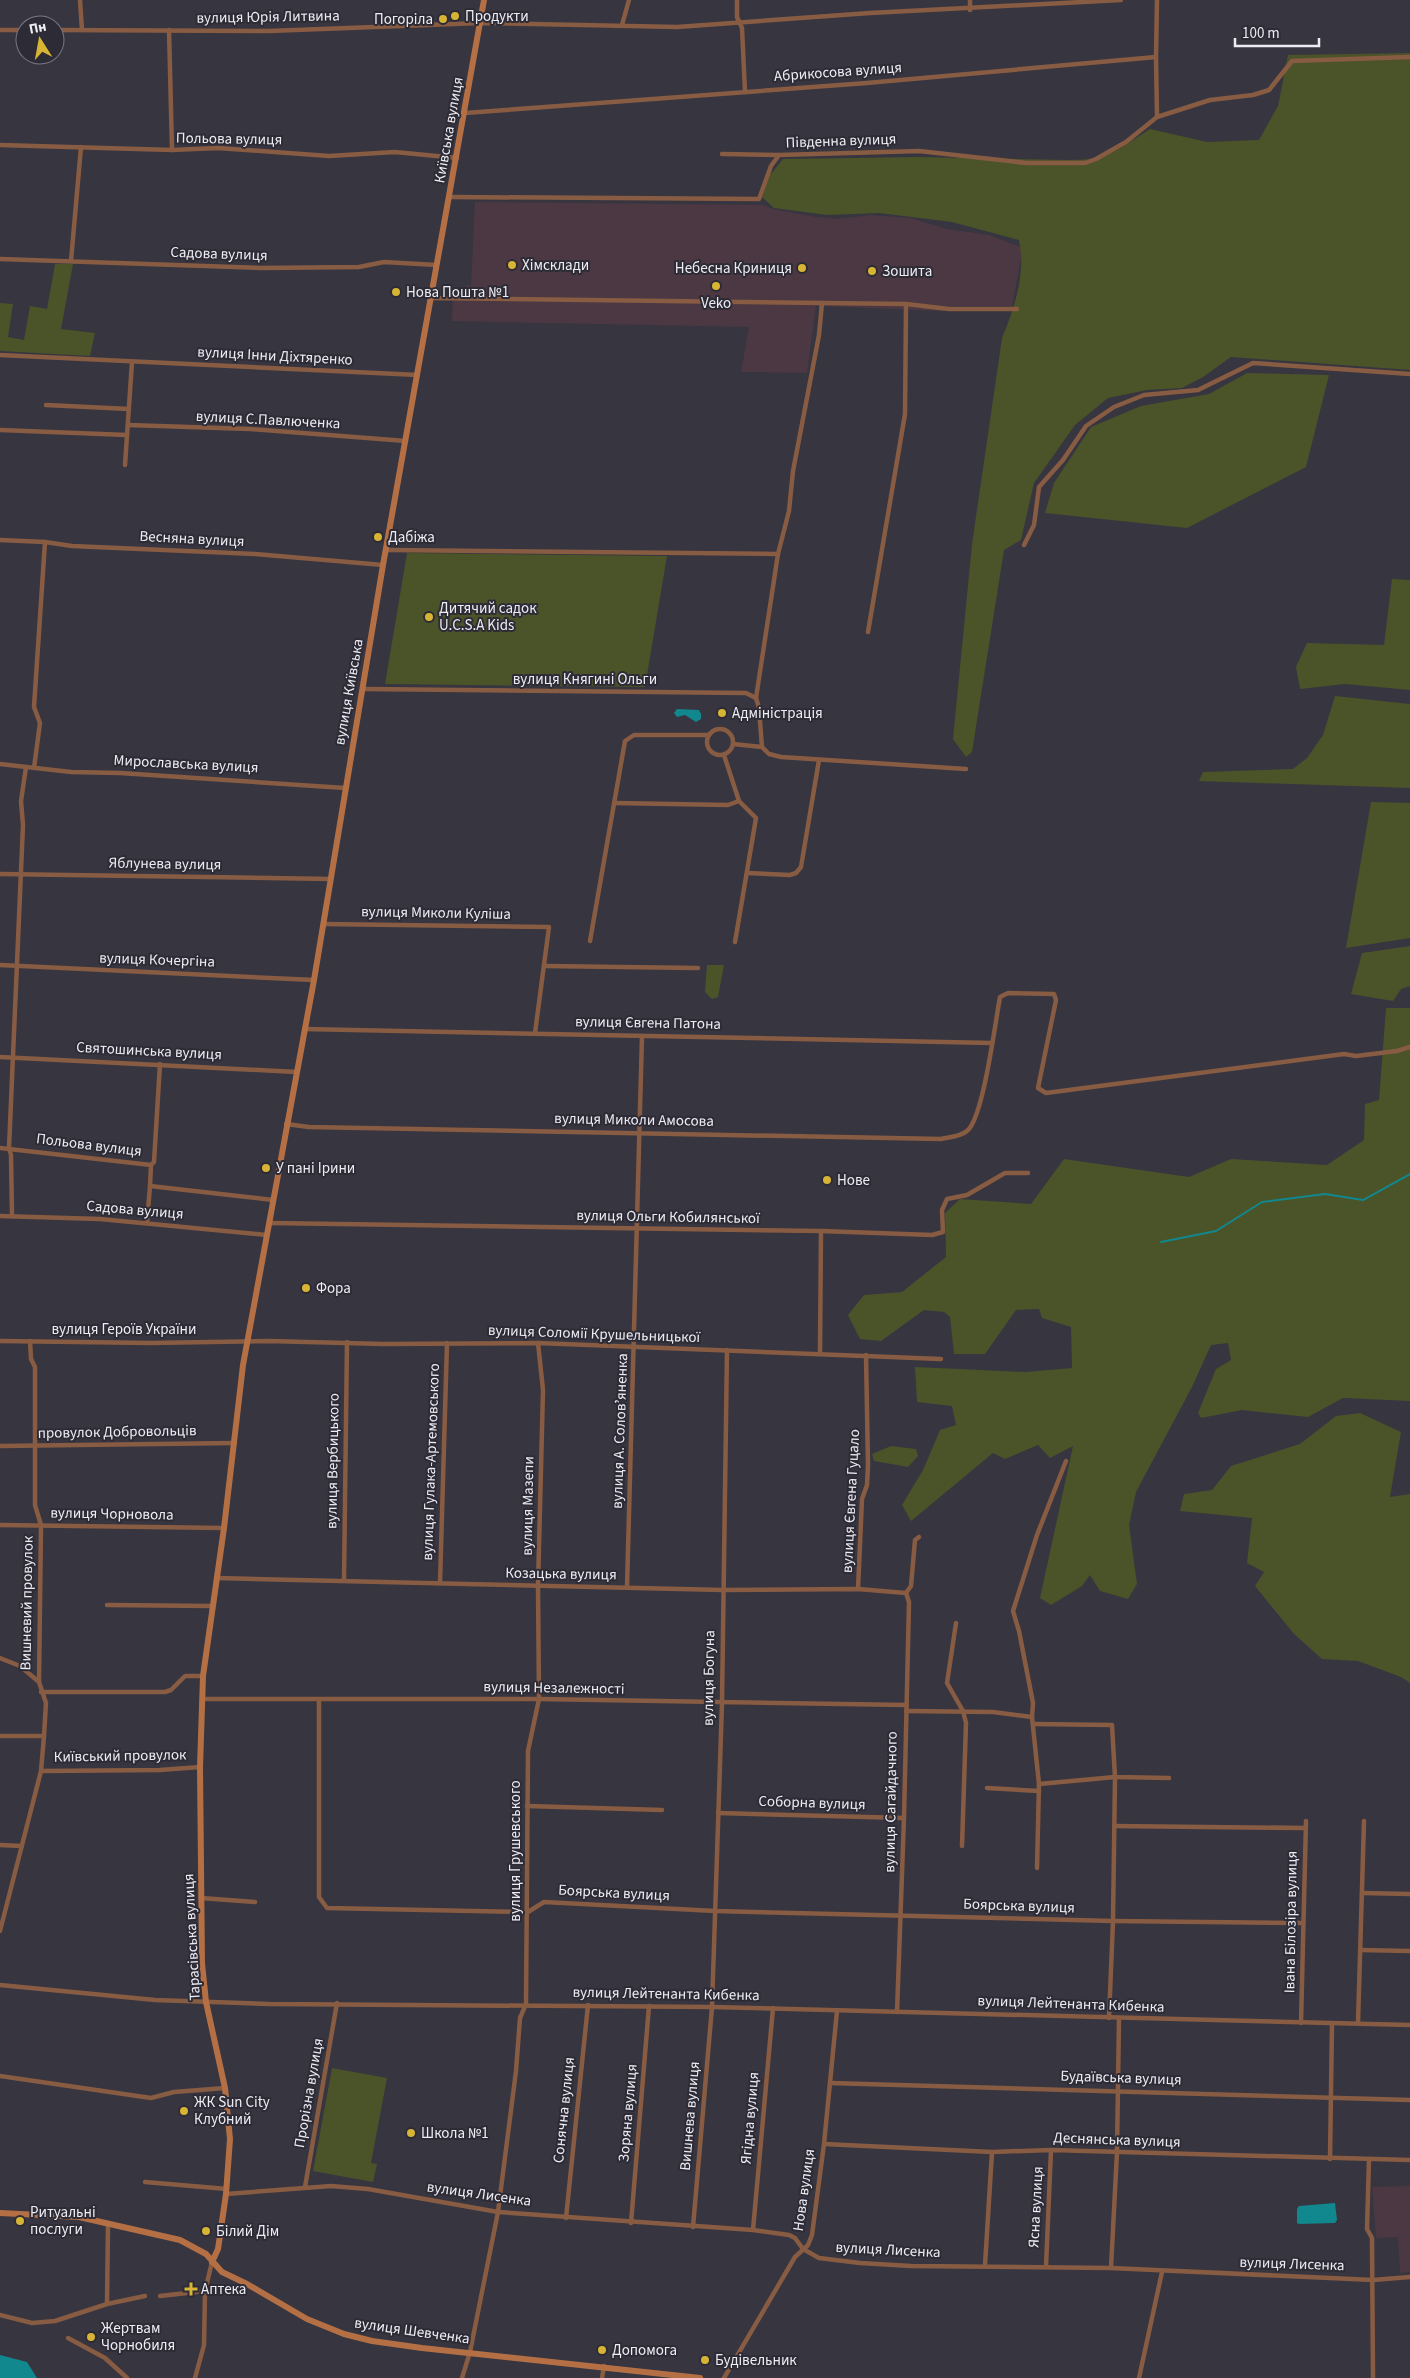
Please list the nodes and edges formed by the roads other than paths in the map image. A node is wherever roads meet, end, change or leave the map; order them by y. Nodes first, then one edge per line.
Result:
1 (80, 0) edge
2 (484, 0) edge
3 (629, 0) edge
4 (737, 0) edge
5 (970, 0) edge
6 (1121, 0) edge
7 (1157, 0) edge
8 (970, 10) junction
9 (481, 23) junction
10 (739, 23) junction
11 (622, 25) junction
12 (0, 30) edge
13 (15, 30) edge
14 (65, 30) edge
15 (82, 30) junction
16 (170, 30) junction
17 (1156, 57) junction
18 (1410, 57) edge
19 (745, 92) junction
20 (466, 113) junction
21 (1157, 117) junction
22 (0, 145) edge
23 (81, 147) junction
24 (172, 150) junction
25 (722, 154) dead end
26 (779, 154) junction
27 (456, 158) junction
28 (450, 196) junction
29 (0, 259) edge
30 (72, 262) junction
31 (437, 265) junction
32 (431, 298) junction
33 (822, 303) junction
34 (906, 304) junction
35 (1017, 309) dead end
36 (0, 355) edge
37 (132, 362) junction
38 (1410, 374) edge
39 (418, 375) junction
40 (46, 405) dead end
41 (129, 409) junction
42 (128, 425) junction
43 (0, 430) edge
44 (127, 435) junction
45 (406, 441) junction
46 (125, 466) dead end
47 (0, 540) edge
48 (45, 542) junction
49 (1024, 545) dead end
50 (386, 550) junction
51 (778, 554) junction
52 (383, 565) junction
53 (868, 632) dead end
54 (363, 690) junction
55 (756, 698) junction
56 (709, 735) junction
57 (733, 744) junction
58 (762, 747) junction
59 (724, 755) junction
60 (819, 760) junction
61 (0, 764) edge
62 (26, 767) junction
63 (34, 768) junction
64 (966, 769) dead end
65 (345, 788) junction
66 (739, 801) junction
67 (614, 803) junction
68 (748, 873) junction
69 (0, 874) edge
70 (20, 874) junction
71 (331, 879) junction
72 (323, 924) junction
73 (590, 940) dead end
74 (735, 942) dead end
75 (0, 966) edge
76 (18, 966) junction
77 (544, 966) junction
78 (698, 968) dead end
79 (314, 980) junction
80 (304, 1029) junction
81 (535, 1033) junction
82 (642, 1036) junction
83 (992, 1043) junction
84 (1410, 1046) edge
85 (0, 1056) edge
86 (13, 1057) junction
87 (160, 1064) junction
88 (296, 1072) junction
89 (286, 1124) junction
90 (638, 1132) junction
91 (0, 1148) edge
92 (10, 1148) junction
93 (151, 1165) junction
94 (1028, 1173) dead end
95 (150, 1186) junction
96 (273, 1200) junction
97 (0, 1216) edge
98 (12, 1216) junction
99 (269, 1222) junction
100 (147, 1223) junction
101 (637, 1230) junction
102 (821, 1231) junction
103 (267, 1235) junction
104 (0, 1341) edge
105 (30, 1341) junction
106 (248, 1341) junction
107 (347, 1342) junction
108 (447, 1343) junction
109 (538, 1343) junction
110 (635, 1346) junction
111 (727, 1350) junction
112 (820, 1353) junction
113 (866, 1355) junction
114 (940, 1359) dead end
115 (235, 1443) junction
116 (0, 1446) edge
117 (36, 1446) junction
118 (1066, 1461) dead end
119 (0, 1525) edge
120 (40, 1525) junction
121 (224, 1528) junction
122 (919, 1537) dead end
123 (216, 1578) junction
124 (344, 1580) junction
125 (440, 1582) junction
126 (538, 1586) junction
127 (627, 1588) junction
128 (858, 1589) junction
129 (723, 1590) junction
130 (906, 1593) junction
131 (107, 1605) dead end
132 (212, 1606) junction
133 (956, 1623) dead end
134 (0, 1658) edge
135 (203, 1676) junction
136 (39, 1682) junction
137 (41, 1692) junction
138 (202, 1699) junction
139 (319, 1700) junction
140 (539, 1700) junction
141 (722, 1703) junction
142 (906, 1705) junction
143 (906, 1711) junction
144 (963, 1711) junction
145 (1032, 1717) junction
146 (1033, 1724) junction
147 (0, 1736) edge
148 (44, 1736) junction
149 (200, 1767) junction
150 (41, 1770) junction
151 (1115, 1777) junction
152 (1168, 1778) dead end
153 (1039, 1784) junction
154 (986, 1788) dead end
155 (1038, 1791) junction
156 (527, 1806) junction
157 (662, 1810) dead end
158 (718, 1813) junction
159 (904, 1818) junction
160 (1306, 1821) dead end
161 (1364, 1821) dead end
162 (1114, 1826) junction
163 (1306, 1828) junction
164 (0, 1845) edge
165 (22, 1846) junction
166 (962, 1846) dead end
167 (1037, 1868) dead end
168 (1362, 1893) junction
169 (1410, 1894) edge
170 (201, 1898) junction
171 (256, 1902) dead end
172 (715, 1911) junction
173 (528, 1912) junction
174 (900, 1915) junction
175 (1113, 1921) junction
176 (1302, 1923) junction
177 (0, 1931) edge
178 (1360, 1950) junction
179 (1410, 1951) edge
180 (0, 1985) edge
181 (206, 2002) junction
182 (337, 2003) junction
183 (526, 2004) junction
184 (588, 2005) junction
185 (649, 2006) junction
186 (712, 2007) junction
187 (773, 2008) junction
188 (837, 2011) junction
189 (897, 2012) junction
190 (1109, 2018) junction
191 (1119, 2018) junction
192 (1301, 2022) junction
193 (1332, 2023) junction
194 (1358, 2024) junction
195 (1410, 2025) edge
196 (0, 2076) edge
197 (830, 2083) junction
198 (225, 2088) junction
199 (1118, 2090) junction
200 (1332, 2097) junction
201 (1410, 2100) edge
202 (824, 2144) junction
203 (1051, 2150) junction
204 (992, 2152) junction
205 (1117, 2152) junction
206 (1330, 2159) junction
207 (1370, 2159) junction
208 (1410, 2160) edge
209 (145, 2182) dead end
210 (305, 2187) junction
211 (226, 2192) junction
212 (0, 2212) edge
213 (498, 2212) junction
214 (566, 2218) junction
215 (631, 2223) junction
216 (108, 2224) junction
217 (693, 2227) junction
218 (753, 2230) junction
219 (803, 2249) junction
220 (212, 2262) junction
221 (985, 2265) junction
222 (1046, 2266) junction
223 (1111, 2268) junction
224 (1162, 2272) junction
225 (1410, 2277) edge
226 (1373, 2280) junction
227 (205, 2291) junction
228 (145, 2296) dead end
229 (160, 2296) dead end
230 (107, 2304) junction
231 (0, 2315) edge
232 (68, 2338) dead end
233 (470, 2352) junction
234 (604, 2366) junction
235 (127, 2378) edge
236 (195, 2378) edge
237 (462, 2378) edge
238 (602, 2378) edge
239 (700, 2378) edge
240 (724, 2378) edge
241 (1139, 2378) edge
242 (1373, 2378) edge

1 - 15 street
2 - 9 street, Київська вулиця
3 - 11 street
4 - 10 street
5 - 8 street
6 - 8 street, вулиця Юрія Литвина
7 - 17 street
8 - 10 street, вулиця Юрія Литвина
9 - 11 street, вулиця Юрія Литвина
9 - 16 street, вулиця Юрія Литвина
9 - 20 street, Київська вулиця
10 - 11 street, вулиця Юрія Литвина
10 - 19 street
12 - 13 street
14 - 15 street, вулиця Юрія Литвина
15 - 16 street, вулиця Юрія Литвина
16 - 24 street
17 - 19 street, Абрикосова вулиця
17 - 21 street
18 - 21 street
19 - 20 street, Абрикосова вулиця
20 - 27 street, Київська вулиця
21 - 26 street, Південна вулиця
22 - 23 street, Польова вулиця
23 - 24 street, Польова вулиця
23 - 30 street
24 - 27 street, Польова вулиця
25 - 26 street
26 - 28 street, Південна вулиця
27 - 28 street, Київська вулиця
28 - 31 street, Київська вулиця
29 - 30 street, Садова вулиця
30 - 31 street, Садова вулиця
31 - 32 street, вулиця Київська
32 - 33 street
32 - 39 street, вулиця Київська
33 - 34 street
33 - 51 street
34 - 35 street
34 - 53 street
36 - 37 street, вулиця Інни Діхтяренко
37 - 39 street, вулиця Інни Діхтяренко
37 - 41 street
38 - 49 street
39 - 45 street, вулиця Київська
40 - 41 street
41 - 42 street
42 - 44 street
42 - 45 street, вулиця С.Павлюченка
43 - 44 street
44 - 46 street
45 - 50 street, вулиця Київська
47 - 48 street, Весняна вулиця
48 - 52 street, Весняна вулиця
48 - 63 street
50 - 51 street
50 - 52 street, вулиця Київська
51 - 55 street
52 - 54 street, вулиця Київська
54 - 55 street, вулиця Княгині Ольги
54 - 65 street, вулиця Київська
55 - 58 street
56 - 57 street
56 - 59 street
56 - 67 street
57 - 58 street
57 - 59 street
58 - 60 street
59 - 66 street
60 - 64 street
60 - 68 street
61 - 62 street, Мирославська вулиця
62 - 63 street, Мирославська вулиця
62 - 70 street
63 - 65 street, Мирославська вулиця
65 - 71 street, вулиця Київська
66 - 67 street
66 - 68 street
67 - 73 street
68 - 74 street
69 - 70 street, Яблунева вулиця
70 - 71 street, Яблунева вулиця
70 - 76 street
71 - 72 street, вулиця Київська
72 - 77 street, вулиця Миколи Куліша
72 - 79 street, вулиця Київська
75 - 76 street, вулиця Кочергіна
76 - 79 street, вулиця Кочергіна
76 - 86 street
77 - 78 street
77 - 81 street
79 - 80 street, вулиця Київська
80 - 81 street, вулиця Євгена Патона
80 - 88 street, вулиця Київська
81 - 82 street, вулиця Євгена Патона
82 - 83 street, вулиця Євгена Патона
82 - 90 street, вулиця А. Соловʼяненка
83 - 84 street
83 - 90 street, вулиця Миколи Амосова
85 - 86 street, Святошинська вулиця
86 - 87 street, Святошинська вулиця
86 - 92 street
87 - 88 street, Святошинська вулиця
87 - 93 street
88 - 89 street, вулиця Київська
89 - 90 street, вулиця Миколи Амосова
89 - 96 street, вулиця Київська
90 - 101 street, вулиця А. Соловʼяненка
91 - 92 street, Польова вулиця
92 - 93 street, Польова вулиця
92 - 98 street
93 - 95 street, Польова вулиця
94 - 102 street, вулиця Ольги Кобилянської
95 - 96 street
95 - 100 street, Польова вулиця
96 - 99 street, вулиця Київська
97 - 98 street, Садова вулиця
98 - 100 street, Садова вулиця
99 - 101 street, вулиця Ольги Кобилянської
99 - 103 street, вулиця Київська
100 - 103 street, Садова вулиця
101 - 102 street, вулиця Ольги Кобилянської
101 - 110 street, вулиця А. Соловʼяненка
102 - 112 street
103 - 106 street, вулиця Київська
104 - 105 street, вулиця Героїв України
105 - 106 street, вулиця Героїв України
105 - 117 street, Вишневий провулок
106 - 107 street, вулиця Соломії Крушельницької
106 - 115 street, вулиця Київська
107 - 108 street, вулиця Соломії Крушельницької
107 - 124 street, вулиця Вербицького
108 - 109 street, вулиця Соломії Крушельницької
108 - 125 street, вулиця Гулака-Артемовського
109 - 110 street, вулиця Соломії Крушельницької
109 - 126 street, вулиця Мазепи
110 - 111 street, вулиця Соломії Крушельницької
110 - 127 street, вулиця А. Соловʼяненка
111 - 112 street, вулиця Соломії Крушельницької
111 - 129 street, вулиця Богуна
112 - 113 street, вулиця Соломії Крушельницької
113 - 114 street, вулиця Соломії Крушельницької
113 - 128 street, вулиця Євгена Гуцало
115 - 117 street, провулок Добровольців
115 - 121 street, Тарасівська вулиця
116 - 117 street, провулок Добровольців
117 - 120 street, Вишневий провулок
118 - 145 street
119 - 120 street, вулиця Чорновола
120 - 121 street, вулиця Чорновола
120 - 136 street, Вишневий провулок
121 - 123 street, Тарасівська вулиця
122 - 130 street
123 - 124 street, Козацька вулиця
123 - 132 street, Тарасівська вулиця
124 - 125 street, Козацька вулиця
125 - 126 street, Козацька вулиця
126 - 127 street, Козацька вулиця
126 - 140 street, вулиця Мазепи
127 - 129 street, Козацька вулиця
128 - 129 street, Козацька вулиця
128 - 130 street, Козацька вулиця
129 - 141 street, вулиця Богуна
130 - 142 street, вулиця Сагайдачного
131 - 132 street
132 - 135 street, Тарасівська вулиця
133 - 144 street
134 - 136 street
135 - 137 street
135 - 138 street, Тарасівська вулиця
136 - 137 street, Вишневий провулок
137 - 148 street, Вишневий провулок
138 - 139 street, вулиця Незалежності
138 - 149 street, Тарасівська вулиця
139 - 140 street, вулиця Незалежності
139 - 173 street, Боярська вулиця
140 - 141 street, вулиця Незалежності
140 - 156 street, вулиця Грушевського
141 - 142 street, вулиця Незалежності
141 - 158 street, вулиця Богуна
142 - 143 street, вулиця Сагайдачного
143 - 144 street
143 - 159 street, вулиця Сагайдачного
144 - 145 street
144 - 166 street
145 - 146 street
146 - 151 street
146 - 153 street
147 - 148 street
148 - 150 street, Вишневий провулок
149 - 150 street, Київський провулок
149 - 170 street, Тарасівська вулиця
150 - 165 street
151 - 152 street
151 - 153 street
151 - 162 street
153 - 155 street
154 - 155 street
155 - 167 street
156 - 157 street
156 - 173 street, вулиця Грушевського
158 - 159 street, Соборна вулиця
158 - 172 street, вулиця Богуна
159 - 174 street, вулиця Сагайдачного
160 - 163 street, Івана Білозіра вулиця
161 - 168 street
162 - 163 street
162 - 175 street
163 - 176 street, Івана Білозіра вулиця
164 - 165 street
165 - 177 street
168 - 169 street
168 - 178 street
170 - 171 street
170 - 181 street, Тарасівська вулиця
172 - 173 street, Боярська вулиця
172 - 174 street, Боярська вулиця
172 - 186 street, вулиця Богуна
173 - 183 street, вулиця Грушевського
174 - 175 street, Боярська вулиця
174 - 189 street, вулиця Сагайдачного
175 - 176 street, Боярська вулиця
175 - 190 street
176 - 192 street, Івана Білозіра вулиця
178 - 179 street
178 - 194 street
180 - 181 street, вулиця Лейтенанта Кибенка
181 - 182 street, вулиця Лейтенанта Кибенка
181 - 198 street, Тарасівська вулиця
182 - 183 street, вулиця Лейтенанта Кибенка
182 - 210 street, Прорізна вулиця
183 - 184 street, вулиця Лейтенанта Кибенка
183 - 213 street
184 - 185 street, вулиця Лейтенанта Кибенка
184 - 214 street, Сонячна вулиця
185 - 186 street, вулиця Лейтенанта Кибенка
185 - 215 street, Зоряна вулиця
186 - 187 street, вулиця Лейтенанта Кибенка
186 - 217 street, Вишнева вулиця
187 - 188 street, вулиця Лейтенанта Кибенка
187 - 218 street, Ягідна вулиця
188 - 189 street, вулиця Лейтенанта Кибенка
188 - 197 street, Нова вулиця
189 - 190 street, вулиця Лейтенанта Кибенка
190 - 191 street, вулиця Лейтенанта Кибенка
191 - 192 street, вулиця Лейтенанта Кибенка
191 - 199 street
192 - 193 street, вулиця Лейтенанта Кибенка
193 - 194 street, вулиця Лейтенанта Кибенка
193 - 200 street
194 - 195 street
196 - 198 street
197 - 199 street, Будаївська вулиця
197 - 202 street, Нова вулиця
198 - 211 street, Тарасівська вулиця
199 - 200 street, Будаївська вулиця
199 - 205 street
200 - 201 street, Будаївська вулиця
200 - 206 street
202 - 204 street, Деснянська вулиця
202 - 219 street, Нова вулиця
203 - 204 street, Деснянська вулиця
203 - 205 street, Деснянська вулиця
203 - 222 street, Ясна вулиця
204 - 221 street
205 - 206 street, Деснянська вулиця
205 - 223 street
206 - 207 street, Деснянська вулиця
207 - 208 street, Деснянська вулиця
207 - 226 street
209 - 211 street, вулиця Лисенка
210 - 211 street, вулиця Лисенка
210 - 213 street, вулиця Лисенка
211 - 220 street, Тарасівська вулиця
212 - 216 street, вулиця Шевченка
213 - 214 street, вулиця Лисенка
213 - 233 street
214 - 215 street, вулиця Лисенка
215 - 217 street, вулиця Лисенка
216 - 220 street, вулиця Шевченка
216 - 230 street
217 - 218 street, вулиця Лисенка
218 - 219 street, вулиця Лисенка
219 - 221 street, вулиця Лисенка
219 - 240 street, Нова вулиця
220 - 227 street, Тарасівська вулиця
220 - 233 street, вулиця Шевченка
221 - 222 street, вулиця Лисенка
222 - 223 street, вулиця Лисенка
223 - 224 street, вулиця Лисенка
224 - 226 street, вулиця Лисенка
224 - 241 street
225 - 226 street, вулиця Лисенка
226 - 242 street
227 - 229 street
227 - 236 street, Тарасівська вулиця
228 - 230 street
230 - 231 street
232 - 235 street
233 - 234 street, вулиця Шевченка
233 - 237 street
234 - 238 street
234 - 239 street, вулиця Шевченка

